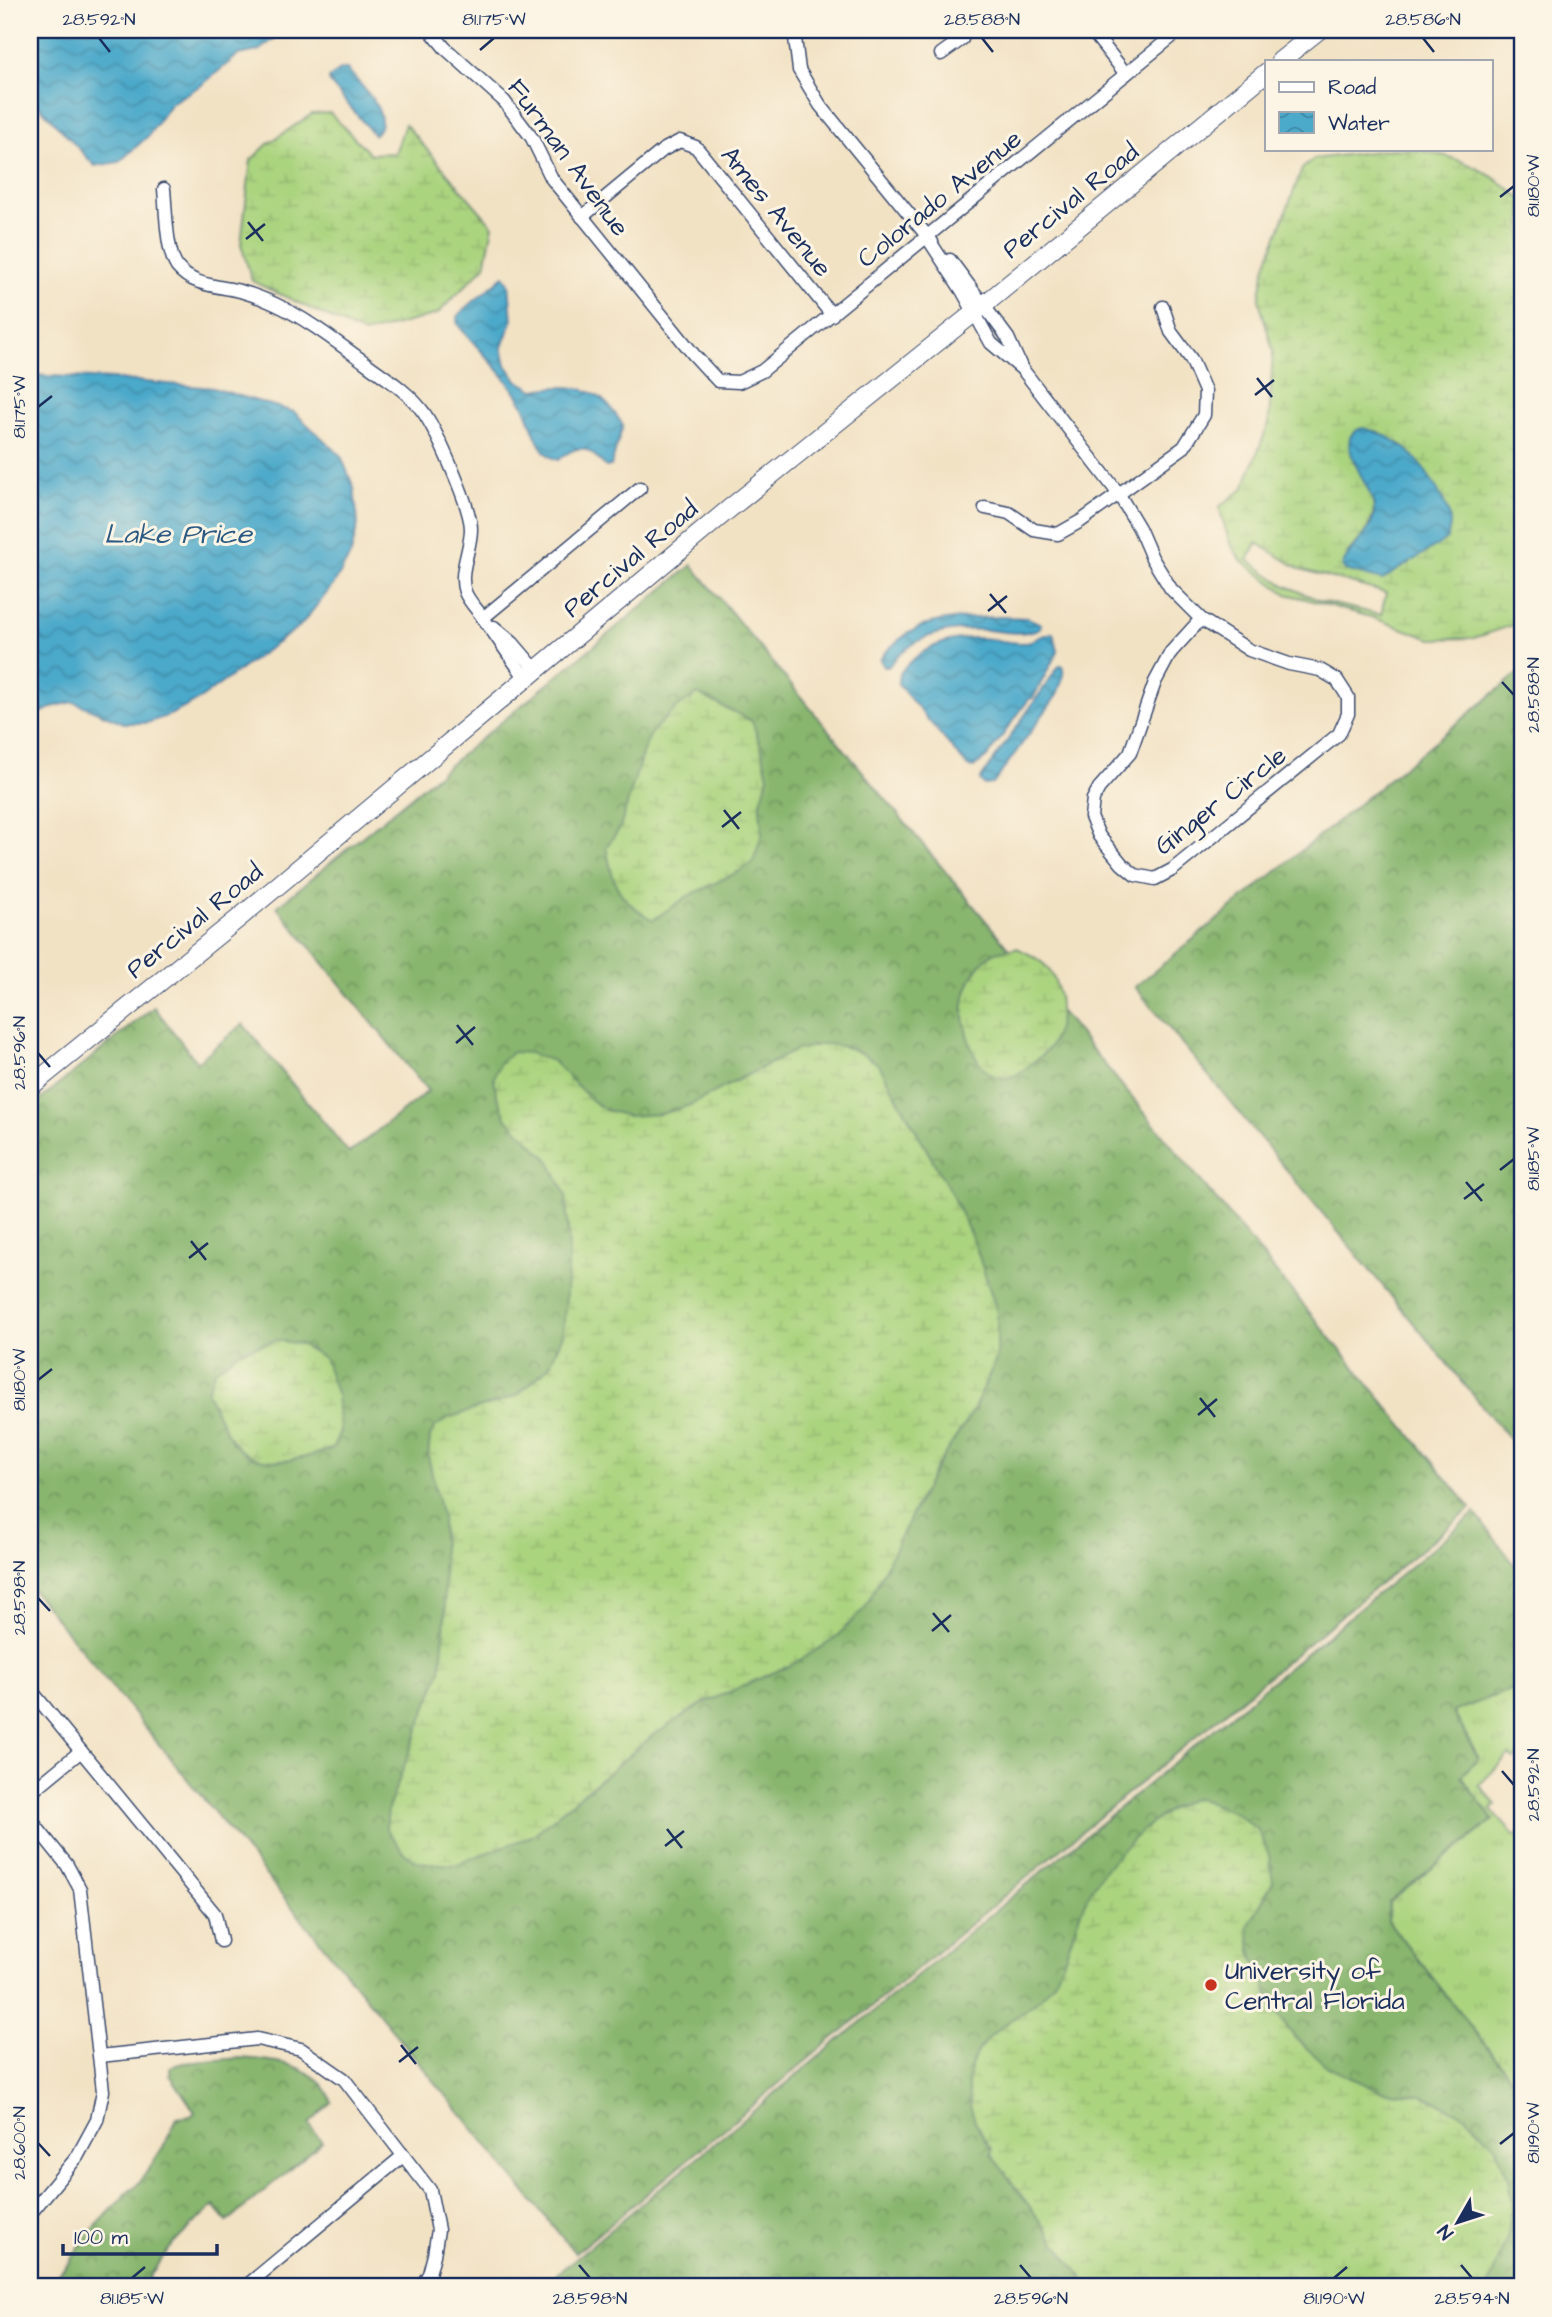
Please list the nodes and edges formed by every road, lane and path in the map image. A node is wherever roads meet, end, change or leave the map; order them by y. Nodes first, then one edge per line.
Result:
1 (430, 30) edge
2 (794, 30) edge
3 (964, 30) edge
4 (1180, 30) edge
5 (1092, 31) edge
6 (1314, 31) edge
7 (941, 54) dead end
8 (1281, 60) edge
9 (1126, 74) junction
10 (1265, 74) edge
11 (164, 189) dead end
12 (582, 217) junction
13 (927, 237) junction
14 (1163, 307) dead end
15 (979, 309) junction
16 (832, 315) junction
17 (718, 381) joint
18 (640, 488) dead end
19 (1118, 493) junction
20 (985, 508) dead end
21 (483, 618) junction
22 (1201, 619) junction
23 (531, 674) junction
24 (30, 1087) edge
25 (30, 1689) edge
26 (81, 1751) junction
27 (30, 1793) edge
28 (30, 1819) edge
29 (221, 1941) dead end
30 (100, 2056) junction
31 (404, 2155) junction
32 (30, 2214) edge
33 (245, 2287) edge
34 (421, 2287) edge

1 - 12 street, Furman Avenue
2 - 13 street
3 - 7 street
4 - 9 street, Colorado Avenue
5 - 9 street
6 - 8 street
9 - 13 street, Colorado Avenue
10 - 15 street, Percival Road
11 - 21 street
12 - 16 street, Ames Avenue
12 - 17 street, Furman Avenue
13 - 15 street
13 - 16 street, Colorado Avenue
14 - 19 street
15 - 19 street
15 - 23 street, Percival Road
16 - 17 street, Colorado Avenue
18 - 21 street
19 - 20 street
19 - 22 street
21 - 23 street
22 - 22 street, Ginger Circle
23 - 24 street, Percival Road
25 - 26 street
26 - 27 street
26 - 29 street
28 - 30 street
30 - 31 street
30 - 32 street
31 - 33 street
31 - 34 street

